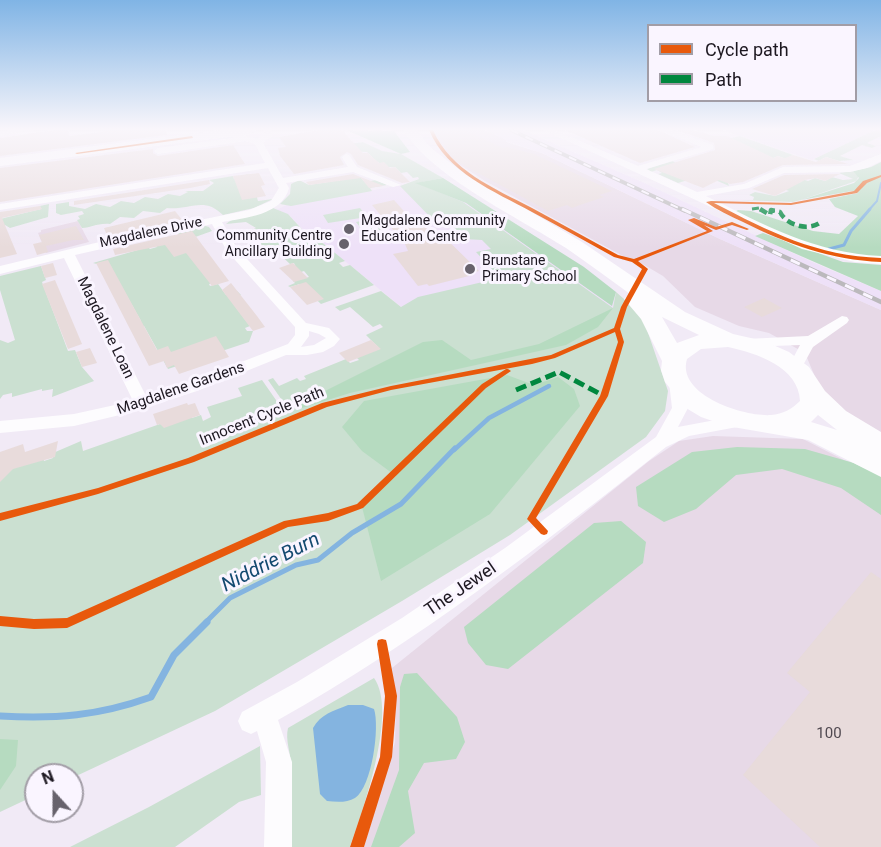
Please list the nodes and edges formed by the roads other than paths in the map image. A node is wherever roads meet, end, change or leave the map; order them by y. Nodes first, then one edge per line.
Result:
1 (242, 170) edge
2 (274, 170) edge
3 (351, 170) edge
4 (355, 170) edge
5 (437, 170) edge
6 (450, 170) edge
7 (638, 170) edge
8 (815, 170) edge
9 (280, 181) junction
10 (396, 185) dead end
11 (696, 195) junction
12 (0, 207) edge
13 (215, 220) junction
14 (68, 253) junction
15 (881, 260) edge
16 (0, 270) edge
17 (842, 320) dead end
18 (302, 326) junction
19 (810, 340) junction
20 (737, 341) junction
21 (289, 351) junction
22 (796, 366) junction
23 (675, 371) junction
24 (814, 395) junction
25 (142, 404) junction
26 (742, 421) junction
27 (771, 424) junction
28 (0, 427) edge
29 (661, 442) junction
30 (881, 445) edge
31 (881, 466) edge
32 (278, 847) edge

1 - 12 street
2 - 9 street
3 - 9 street
4 - 10 street
5 - 23 main road
6 - 20 main road
7 - 11 street
8 - 11 street
9 - 13 street, Magdalene Drive
11 - 15 street
13 - 14 street, Magdalene Drive
13 - 18 street
14 - 16 street, Magdalene Drive
14 - 25 street, Magdalene Loan
17 - 19 street
18 - 21 street
18 - 21 street, Magdalene Gardens
19 - 20 street
19 - 22 street
20 - 22 main road
20 - 23 main road
21 - 25 street, Magdalene Gardens
22 - 24 main road
23 - 26 main road
23 - 29 street, The Jewel
24 - 27 main road
24 - 30 main road
25 - 28 street, Magdalene Gardens
26 - 27 main road
26 - 29 street, The Jewel
27 - 31 main road
29 - 32 street, The Jewel

